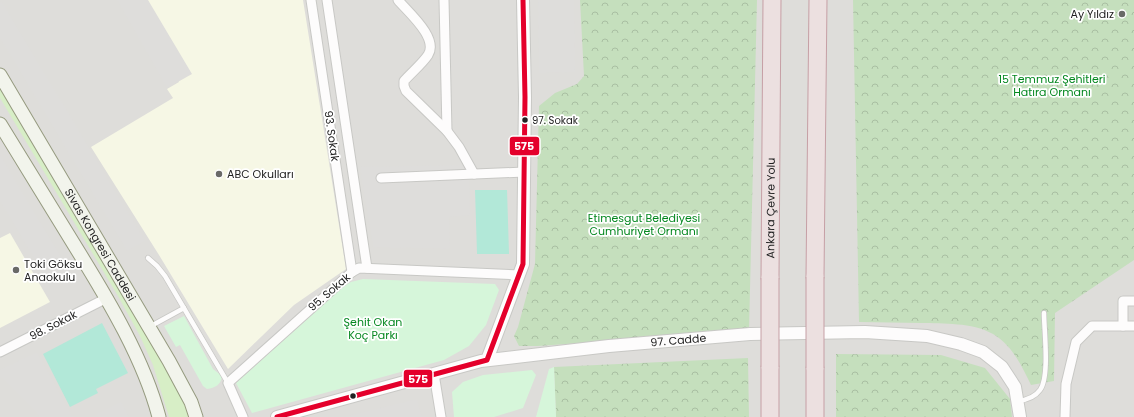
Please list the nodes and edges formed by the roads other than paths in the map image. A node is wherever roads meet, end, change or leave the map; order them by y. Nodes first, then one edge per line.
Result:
1 (311, 0) edge
2 (327, 0) edge
3 (398, 0) edge
4 (444, 0) edge
5 (523, 0) edge
6 (772, 0) edge
7 (818, 0) edge
8 (338, 69) junction
9 (322, 72) junction
10 (0, 75) edge
11 (0, 124) edge
12 (447, 131) junction
13 (524, 172) junction
14 (474, 174) junction
15 (381, 178) dead end
16 (148, 258) dead end
17 (367, 268) junction
18 (352, 272) junction
19 (519, 275) junction
20 (107, 298) junction
21 (1134, 301) edge
22 (184, 308) junction
23 (1044, 313) dead end
24 (1123, 326) junction
25 (1134, 326) edge
26 (149, 327) junction
27 (0, 352) edge
28 (487, 360) junction
29 (434, 374) junction
30 (228, 383) junction
31 (1018, 401) junction
32 (159, 417) edge
33 (196, 417) edge
34 (243, 417) edge
35 (277, 417) edge
36 (441, 417) edge
37 (770, 417) edge
38 (815, 417) edge
39 (1020, 417) edge
40 (1065, 417) edge

1 - 9 street, 93. Sokak
2 - 8 street, 93. Sokak
3 - 12 street
4 - 12 street
5 - 13 street
6 - 37 highway, Ankara Çevre Yolu, bridge
7 - 38 highway, bridge
8 - 9 street
8 - 17 street, 93. Sokak
9 - 18 street, 93. Sokak
10 - 26 main road, Sivas Kongresi Caddesi
11 - 20 main road, Sivas Kongresi Caddesi
12 - 14 street
13 - 14 street
13 - 19 street
14 - 15 street
16 - 22 lane
17 - 18 street, 95. Sokak
17 - 19 street, 95. Sokak
18 - 30 street, 95. Sokak
19 - 28 street
20 - 27 street, 98. Sokak
20 - 32 main road, Sivas Kongresi Caddesi
21 - 24 street
22 - 26 lane
22 - 30 lane
23 - 31 lane
24 - 25 street
24 - 40 street
26 - 33 main road, Sivas Kongresi Caddesi
28 - 29 street, 97. Cadde
28 - 31 street, 97. Cadde
29 - 35 street, 97. Cadde
29 - 36 street
30 - 34 street
31 - 39 street, 97. Cadde

